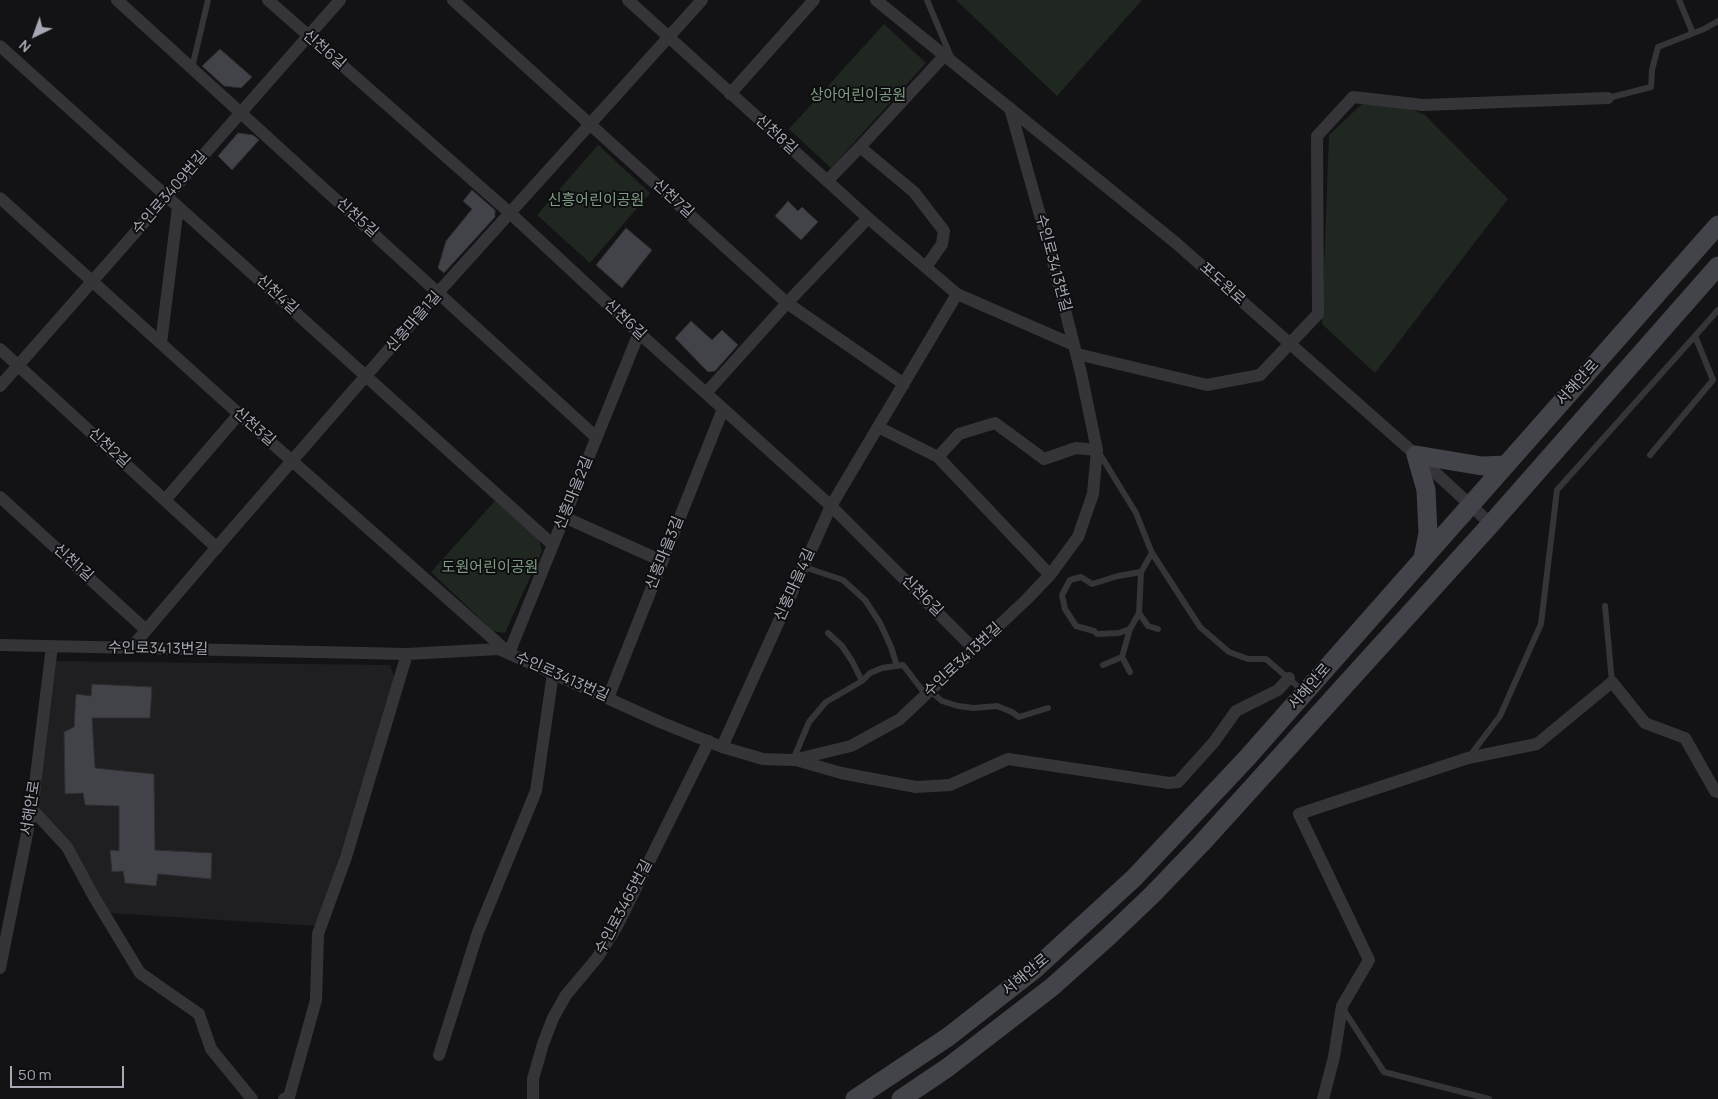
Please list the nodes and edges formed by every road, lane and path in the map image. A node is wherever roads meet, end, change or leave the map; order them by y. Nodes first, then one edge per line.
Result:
1 (117, 0) edge
2 (208, 0) edge
3 (268, 0) edge
4 (340, 0) edge
5 (453, 0) edge
6 (628, 0) edge
7 (702, 0) edge
8 (814, 0) edge
9 (876, 0) edge
10 (927, 0) edge
11 (1678, 0) edge
12 (1718, 21) edge
13 (1689, 35) junction
14 (309, 36) junction
15 (668, 38) junction
16 (0, 46) edge
17 (949, 59) junction
18 (192, 68) junction
19 (730, 94) junction
20 (1608, 98) joint
21 (1010, 108) junction
22 (241, 113) junction
23 (591, 124) junction
24 (860, 148) junction
25 (827, 181) junction
26 (167, 197) junction
27 (0, 198) edge
28 (178, 207) junction
29 (510, 214) junction
30 (868, 218) junction
31 (1718, 225) edge
32 (1718, 266) edge
33 (926, 268) junction
34 (93, 281) junction
35 (439, 293) junction
36 (958, 294) junction
37 (787, 303) junction
38 (1718, 310) edge
39 (639, 333) junction
40 (1694, 336) junction
41 (161, 343) junction
42 (0, 349) edge
43 (1076, 350) junction
44 (18, 366) junction
45 (367, 376) junction
46 (904, 384) junction
47 (0, 386) edge
48 (706, 393) junction
49 (723, 409) junction
50 (239, 414) junction
51 (878, 427) junction
52 (596, 437) junction
53 (1097, 450) junction
54 (1650, 454) dead end
55 (1416, 455) junction
56 (938, 457) junction
57 (293, 461) junction
58 (1506, 465) junction
59 (0, 496) edge
60 (165, 500) junction
61 (1470, 505) junction
62 (831, 506) junction
63 (564, 517) junction
64 (1491, 524) junction
65 (553, 545) junction
66 (217, 548) junction
67 (1152, 553) junction
68 (1423, 558) junction
69 (662, 561) junction
70 (804, 567) junction
71 (1142, 572) junction
72 (1050, 575) junction
73 (1605, 606) dead end
74 (1139, 613) junction
75 (1130, 629) junction
76 (1158, 629) dead end
77 (146, 630) junction
78 (828, 633) dead end
79 (0, 645) edge
80 (52, 646) junction
81 (131, 648) junction
82 (974, 649) junction
83 (509, 653) junction
84 (407, 654) junction
85 (1122, 657) junction
86 (1103, 665) dead end
87 (897, 666) junction
88 (1130, 672) dead end
89 (553, 673) junction
90 (1288, 678) junction
91 (862, 681) junction
92 (1612, 682) junction
93 (1305, 692) junction
94 (928, 693) junction
95 (608, 698) junction
96 (1048, 708) dead end
97 (709, 741) junction
98 (722, 747) junction
99 (1468, 758) junction
100 (793, 760) junction
101 (1718, 792) edge
102 (32, 808) junction
103 (0, 968) edge
104 (1342, 1006) junction
105 (439, 1055) dead end
106 (534, 1097) edge
107 (252, 1099) edge
108 (284, 1099) edge
109 (855, 1099) edge
110 (901, 1099) edge
111 (1323, 1099) edge
112 (1489, 1099) edge

1 - 18 street, 신천5길
2 - 18 lane
3 - 14 street, 신천6길
4 - 14 street, 수인로3409번길
5 - 23 street, 신천7길
6 - 15 street, 신천8길
7 - 15 street, 신흥마을1길
8 - 19 street
9 - 17 street, 포도원로
10 - 17 lane
11 - 13 lane
12 - 13 lane
13 - 20 lane
14 - 22 street, 수인로3409번길
14 - 29 street, 신천6길
15 - 19 street, 신천8길
15 - 23 street, 신흥마을1길
16 - 26 street, 신천4길
17 - 21 street, 포도원로
17 - 24 street
18 - 22 street, 신천5길
19 - 25 street, 신천8길
20 - 43 street, 신천8길, bridge
21 - 43 street, 수인로3413번길
21 - 55 street, 포도원로
22 - 26 street, 수인로3409번길
22 - 35 street, 신천5길
23 - 29 street, 신흥마을1길
23 - 37 street, 신천7길
24 - 25 street
24 - 33 street
25 - 30 street, 신천8길
26 - 28 street, 신천4길
26 - 34 street, 수인로3409번길
27 - 34 street, 신천3길
28 - 41 street
28 - 45 street, 신천4길
29 - 35 street, 신흥마을1길
29 - 39 street, 신천6길
30 - 33 street, 신천8길
30 - 37 street
31 - 58 main road, 서해안로
32 - 64 main road, 서해안로
33 - 36 street, 신천8길
34 - 41 street, 신천3길
34 - 44 street, 수인로3409번길
35 - 45 street, 신흥마을1길
35 - 52 street, 신천5길
36 - 43 street, 신천8길
36 - 46 street, 신흥마을4길
37 - 46 street, 신천7길
37 - 48 street
38 - 40 lane
39 - 48 street, 신천6길
39 - 52 street, 신흥마을2길
40 - 54 lane
40 - 99 lane
41 - 50 street, 신천3길
42 - 44 street, 신천2길
43 - 53 street, 수인로3413번길
44 - 47 street, 수인로3409번길
44 - 60 street, 신천2길
45 - 57 street, 신흥마을1길
45 - 65 street, 신천4길
46 - 51 street, 신흥마을4길
48 - 49 street, 신천6길
49 - 62 street, 신천6길
49 - 69 street, 신흥마을3길
50 - 57 street, 신천3길
50 - 60 street
51 - 56 street
51 - 62 street, 신흥마을4길
52 - 63 street, 신흥마을2길
53 - 56 street
53 - 67 lane
53 - 72 street, 수인로3413번길
55 - 58 main road
55 - 61 street, 포도원로
55 - 68 main road
56 - 72 street
57 - 66 street, 신흥마을1길
57 - 83 street, 신천3길
58 - 61 main road, 서해안로
59 - 77 street, 신천1길
60 - 66 street, 신천2길
61 - 64 street, 포도원로
61 - 68 main road, 서해안로
62 - 70 street, 신흥마을4길
62 - 82 street, 신천6길
63 - 65 street, 신흥마을2길
63 - 69 street
64 - 110 main road, 서해안로
65 - 83 street, 신흥마을2길
66 - 77 street, 신흥마을1길
67 - 71 lane
67 - 90 lane
68 - 93 main road, 서해안로
69 - 95 street, 신흥마을3길
70 - 87 lane
70 - 98 street, 신흥마을4길
71 - 74 lane
71 - 75 lane
72 - 82 street, 수인로3413번길
73 - 92 lane
74 - 75 lane
74 - 76 lane
75 - 85 lane
77 - 81 street, 신흥마을1길
78 - 91 lane
79 - 80 street, 수인로3413번길
80 - 81 street, 수인로3413번길
80 - 102 street, 서해안로
81 - 84 street, 수인로3413번길
82 - 94 street, 수인로3413번길
83 - 84 street, 수인로3413번길
83 - 89 street, 수인로3413번길
84 - 108 street
85 - 86 lane
85 - 88 lane
87 - 91 lane
87 - 94 lane
89 - 95 street, 수인로3413번길
89 - 105 street
90 - 93 lane
90 - 100 street
91 - 100 lane
92 - 99 street
92 - 101 street
93 - 109 main road, 서해안로
94 - 96 lane
94 - 100 street, 수인로3413번길
95 - 97 street, 수인로3413번길
97 - 98 street, 수인로3413번길
97 - 106 street, 수인로3465번길
98 - 100 street, 수인로3413번길
99 - 104 street
102 - 103 street, 서해안로
102 - 107 street
104 - 111 street
104 - 112 lane

